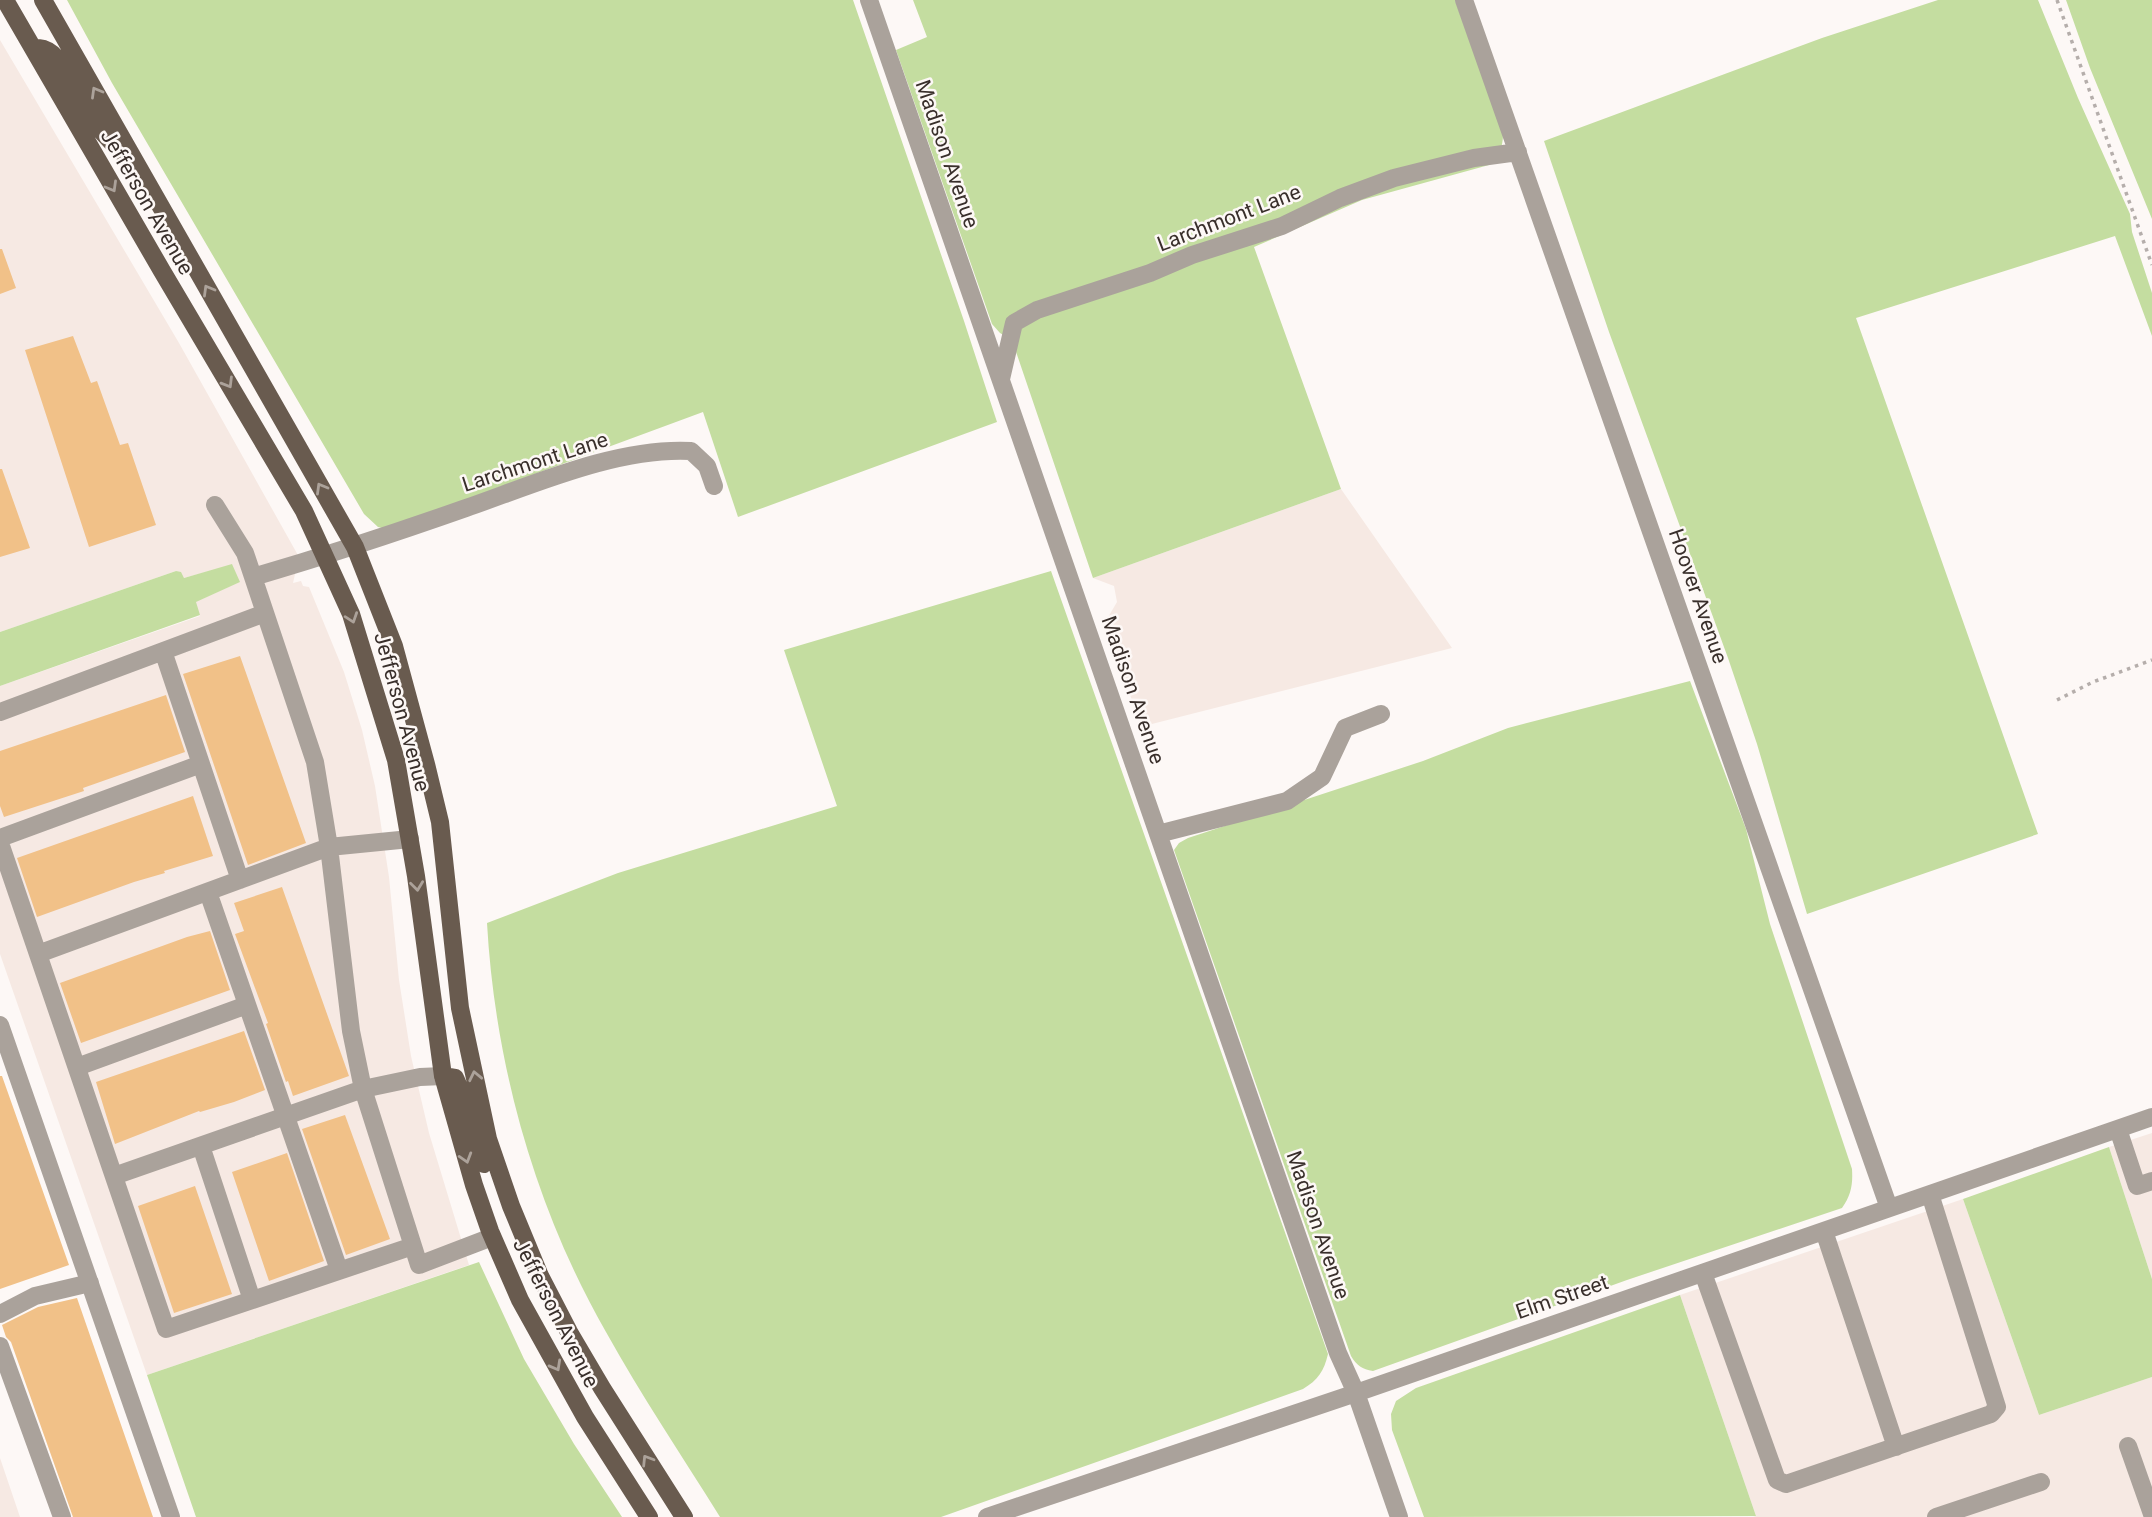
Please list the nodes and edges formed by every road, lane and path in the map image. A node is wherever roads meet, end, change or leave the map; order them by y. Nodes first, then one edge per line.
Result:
1 (5, 0) edge
2 (43, 0) edge
3 (869, 0) edge
4 (1464, 0) edge
5 (2057, 0) edge
6 (33, 48) junction
7 (1518, 152) junction
8 (139, 168) junction
9 (2152, 265) edge
10 (1001, 379) junction
11 (714, 486) dead end
12 (215, 505) dead end
13 (355, 547) junction
14 (325, 556) junction
15 (253, 577) junction
16 (265, 613) junction
17 (163, 651) junction
18 (2152, 660) edge
19 (2057, 700) dead end
20 (0, 712) edge
21 (1381, 714) dead end
22 (201, 764) junction
23 (1158, 834) junction
24 (410, 839) junction
25 (0, 840) edge
26 (329, 847) junction
27 (240, 880) junction
28 (208, 892) junction
29 (38, 954) junction
30 (247, 1005) junction
31 (0, 1025) edge
32 (77, 1067) junction
33 (443, 1076) junction
34 (363, 1089) junction
35 (286, 1116) junction
36 (2152, 1117) edge
37 (2118, 1129) junction
38 (201, 1146) junction
39 (114, 1176) junction
40 (2152, 1181) edge
41 (1930, 1194) junction
42 (511, 1206) junction
43 (1889, 1208) junction
44 (1824, 1231) junction
45 (492, 1237) junction
46 (413, 1246) junction
47 (339, 1270) junction
48 (1703, 1273) junction
49 (90, 1283) junction
50 (252, 1300) junction
51 (0, 1314) edge
52 (0, 1346) edge
53 (1356, 1393) junction
54 (1896, 1447) junction
55 (2128, 1447) dead end
56 (2041, 1482) dead end
57 (2152, 1514) edge
58 (1942, 1516) edge
59 (62, 1517) edge
60 (171, 1517) edge
61 (649, 1517) edge
62 (684, 1517) edge
63 (987, 1517) edge
64 (1399, 1517) edge

1 - 6 main road, Jefferson Avenue
8 -> 2 main road, Jefferson Avenue
3 - 10 street, Madison Avenue
4 - 7 street, Hoover Avenue
5 - 9 path
6 - 8 main road
6 -> 14 main road, Jefferson Avenue
7 - 10 street, Larchmont Lane
7 - 43 street, Hoover Avenue
13 -> 8 main road, Jefferson Avenue
10 - 23 street, Madison Avenue
11 - 13 street, Larchmont Lane
12 - 15 street
13 - 14 street
42 -> 13 main road, Jefferson Avenue
14 - 15 street
14 -> 24 main road, Jefferson Avenue
15 - 16 street
16 - 17 street
16 - 26 street
17 - 20 street
17 - 22 street
18 - 19 path
21 - 23 street
22 - 25 street
22 - 27 street
23 - 53 street, Madison Avenue
24 - 26 street
24 -> 33 main road, Jefferson Avenue
25 - 29 street
26 - 27 street
26 - 34 street
27 - 28 street
28 - 29 street
28 - 30 street
29 - 32 street
30 - 32 street
30 - 35 street
31 - 49 street
32 - 39 street
33 - 34 street
33 - 42 main road
33 -> 45 main road, Jefferson Avenue
34 - 35 street
34 - 46 street
35 - 38 street
35 - 47 street
36 - 37 street, Elm Street
37 - 40 street
37 - 41 street, Elm Street
38 - 39 street
38 - 50 street
39 - 50 street
41 - 43 street, Elm Street
41 - 54 street
62 -> 42 main road, Jefferson Avenue
43 - 44 street, Elm Street
44 - 48 street, Elm Street
44 - 54 street
45 - 46 street
45 -> 61 main road, Jefferson Avenue
46 - 47 street
47 - 50 street
48 - 53 street, Elm Street
48 - 54 street
49 - 51 street
49 - 60 street
52 - 59 street
53 - 63 street, Elm Street
53 - 64 street, Madison Avenue
55 - 57 street
56 - 58 street

